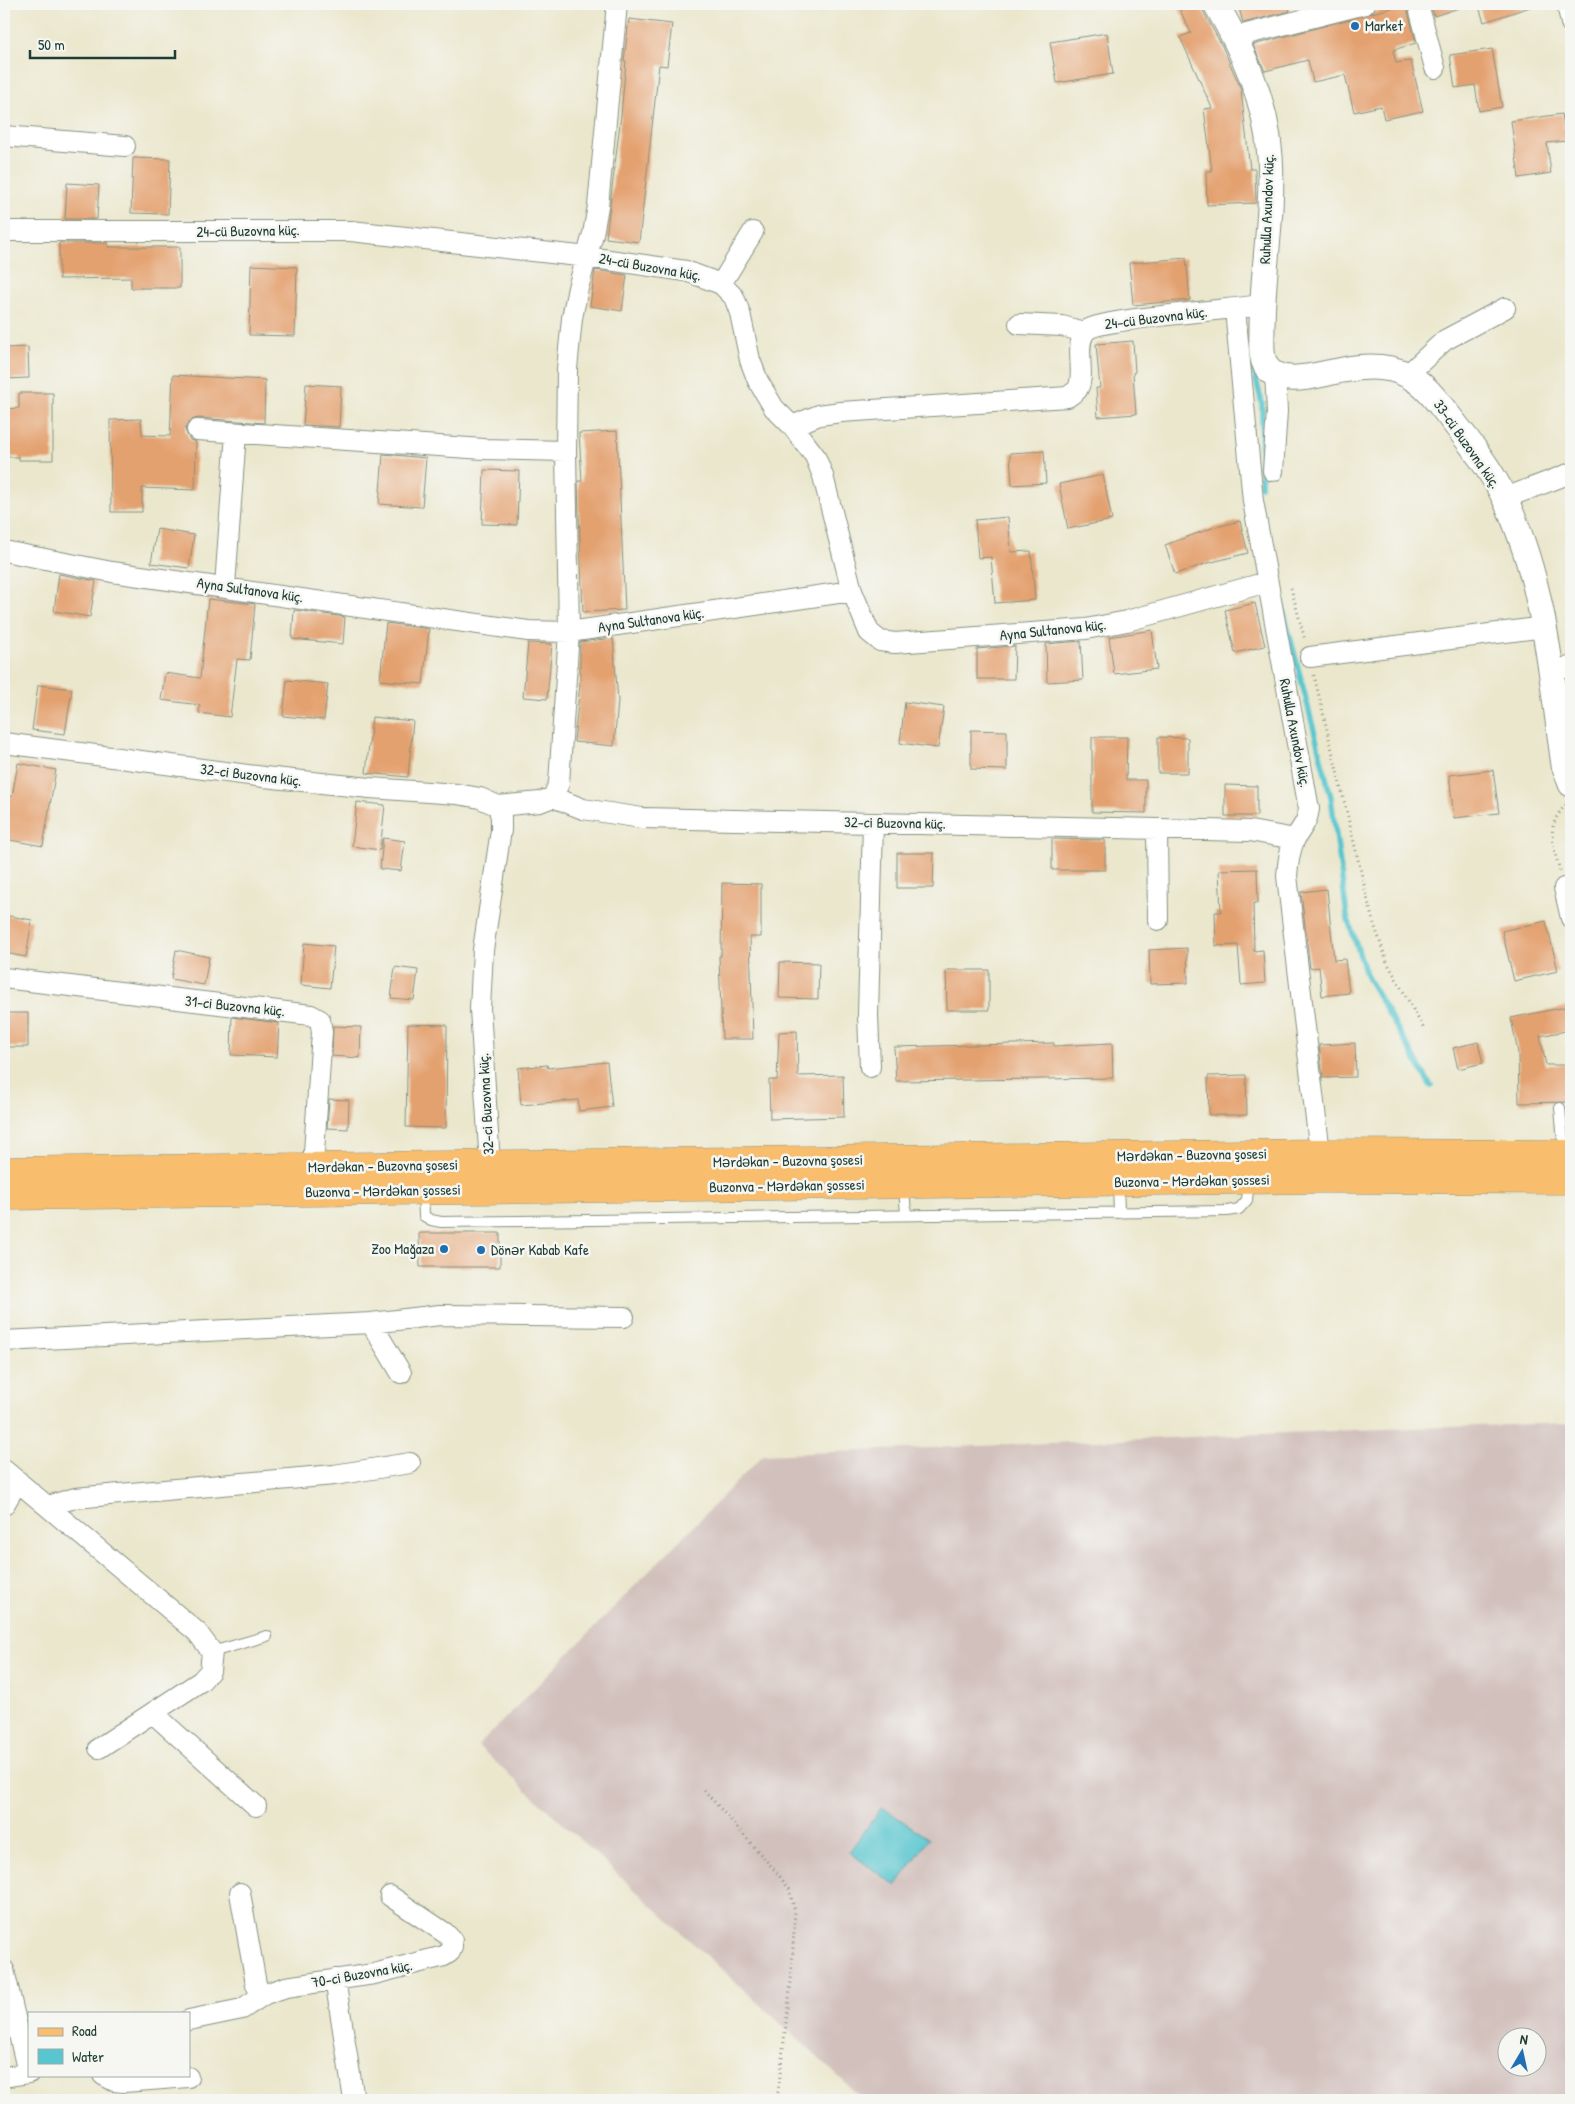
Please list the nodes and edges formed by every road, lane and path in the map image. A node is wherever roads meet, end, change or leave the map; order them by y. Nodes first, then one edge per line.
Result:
1 (616, 4) edge
2 (1216, 4) edge
3 (1365, 4) edge
4 (1418, 4) edge
5 (1567, 4) edge
6 (1571, 23) edge
7 (1235, 37) junction
8 (1435, 68) dead end
9 (4, 136) edge
10 (126, 146) dead end
11 (4, 231) edge
12 (753, 232) dead end
13 (588, 257) junction
14 (721, 284) junction
15 (1262, 305) junction
16 (1505, 308) dead end
17 (1235, 309) junction
18 (1019, 324) dead end
19 (1084, 332) junction
20 (1275, 374) junction
21 (1408, 374) junction
22 (792, 426) junction
23 (197, 430) dead end
24 (236, 433) junction
25 (566, 451) junction
26 (1273, 471) dead end
27 (1571, 473) edge
28 (1505, 498) junction
29 (4, 552) edge
30 (1288, 580) dead end
31 (1267, 582) junction
32 (225, 586) junction
33 (852, 591) junction
34 (1545, 627) junction
35 (569, 632) junction
36 (1310, 656) junction
37 (1561, 669) edge
38 (4, 743) edge
39 (1571, 784) edge
40 (553, 797) junction
41 (1571, 800) edge
42 (498, 806) junction
43 (873, 823) junction
44 (1157, 828) junction
45 (1295, 839) junction
46 (1564, 888) joint
47 (1571, 918) edge
48 (1158, 920) dead end
49 (4, 978) edge
50 (1425, 1031) dead end
51 (870, 1067) dead end
52 (1560, 1108) dead end
53 (1320, 1153) junction
54 (1568, 1154) edge
55 (490, 1165) junction
56 (313, 1167) junction
57 (4, 1171) edge
58 (1249, 1180) junction
59 (1571, 1180) edge
60 (1118, 1182) junction
61 (904, 1185) junction
62 (423, 1190) junction
63 (4, 1196) edge
64 (1120, 1212) junction
65 (906, 1215) junction
66 (624, 1318) dead end
67 (371, 1323) junction
68 (4, 1341) edge
69 (400, 1373) dead end
70 (410, 1463) dead end
71 (11, 1475) edge
72 (4, 1505) edge
73 (48, 1506) junction
74 (267, 1636) dead end
75 (212, 1652) junction
76 (153, 1713) junction
77 (99, 1748) dead end
78 (704, 1790) dead end
79 (256, 1806) dead end
80 (240, 1893) dead end
81 (390, 1896) dead end
82 (4, 1970) edge
83 (335, 1979) junction
84 (261, 1997) junction
85 (190, 2020) edge
86 (28, 2073) edge
87 (105, 2076) edge
88 (4, 2077) edge
89 (188, 2077) dead end
90 (354, 2100) edge
91 (777, 2100) edge

1 - 13 street
2 - 7 street, Ruhulla Axundov küç.
3 - 7 street
4 - 8 street
5 - 6 street
7 - 15 street, Ruhulla Axundov küç.
9 - 10 street
11 - 13 street, 24-cü Buzovna küç.
12 - 14 street
13 - 14 street, 24-cü Buzovna küç.
13 - 25 street
14 - 22 street, 24-cü Buzovna küç.
15 - 17 street, 24-cü Buzovna küç.
15 - 20 street
16 - 21 street
17 - 19 street, 24-cü Buzovna küç.
17 - 31 street, Ruhulla Axundov küç.
18 - 19 street
19 - 22 street, 24-cü Buzovna küç.
20 - 21 street, 33-cü Buzovna küç.
20 - 26 street
21 - 28 street, 33-cü Buzovna küç.
22 - 33 street
23 - 24 street
24 - 25 street
24 - 32 street
25 - 35 street
27 - 28 street
28 - 34 street, 33-cü Buzovna küç.
29 - 32 street, Ayna Sultanova küç.
30 - 36 path
31 - 33 street, Ayna Sultanova küç.
31 - 45 street, Ruhulla Axundov küç.
32 - 35 street, Ayna Sultanova küç.
33 - 35 street, Ayna Sultanova küç.
34 - 36 street
34 - 37 street, 33-cü Buzovna küç.
35 - 40 street
36 - 50 path
37 - 39 street, 33-cü Buzovna küç.
38 - 42 street, 32-ci Buzovna küç.
40 - 42 street, 32-ci Buzovna küç.
40 - 43 street, 32-ci Buzovna küç.
41 - 46 path
42 - 55 street, 32-ci Buzovna küç.
43 - 44 street, 32-ci Buzovna küç.
43 - 51 street
44 - 45 street, 32-ci Buzovna küç.
44 - 48 street
45 - 53 street, Ruhulla Axundov küç.
46 - 47 street
49 - 56 street, 31-ci Buzovna küç.
52 - 54 lane
53 - 54 main road, Mərdəkan - Buzovna şosesi
53 - 55 main road, Mərdəkan - Buzovna şosesi
55 - 56 main road, Mərdəkan - Buzovna şosesi
56 - 57 main road, Mərdəkan - Buzovna şosesi
58 - 59 main road, Buzonva - Mərdəkan şossesi
58 - 60 main road, Buzonva - Mərdəkan şossesi
58 - 64 lane
60 - 61 main road, Buzonva - Mərdəkan şossesi
60 - 64 lane
61 - 62 main road, Buzonva - Mərdəkan şossesi
61 - 65 lane
62 - 63 main road, Buzonva - Mərdəkan şossesi
62 - 65 lane
64 - 65 lane
66 - 67 street
67 - 68 street
67 - 69 street
70 - 73 street
71 - 72 street
71 - 73 street
73 - 75 street
74 - 75 lane
75 - 76 street
76 - 77 street
76 - 79 street
78 - 91 path
80 - 84 street
81 - 83 street, 70-ci Buzovna küç.
82 - 86 street
83 - 84 street, 70-ci Buzovna küç.
83 - 90 street
84 - 85 street, 70-ci Buzovna küç.
86 - 88 street
87 - 89 street

